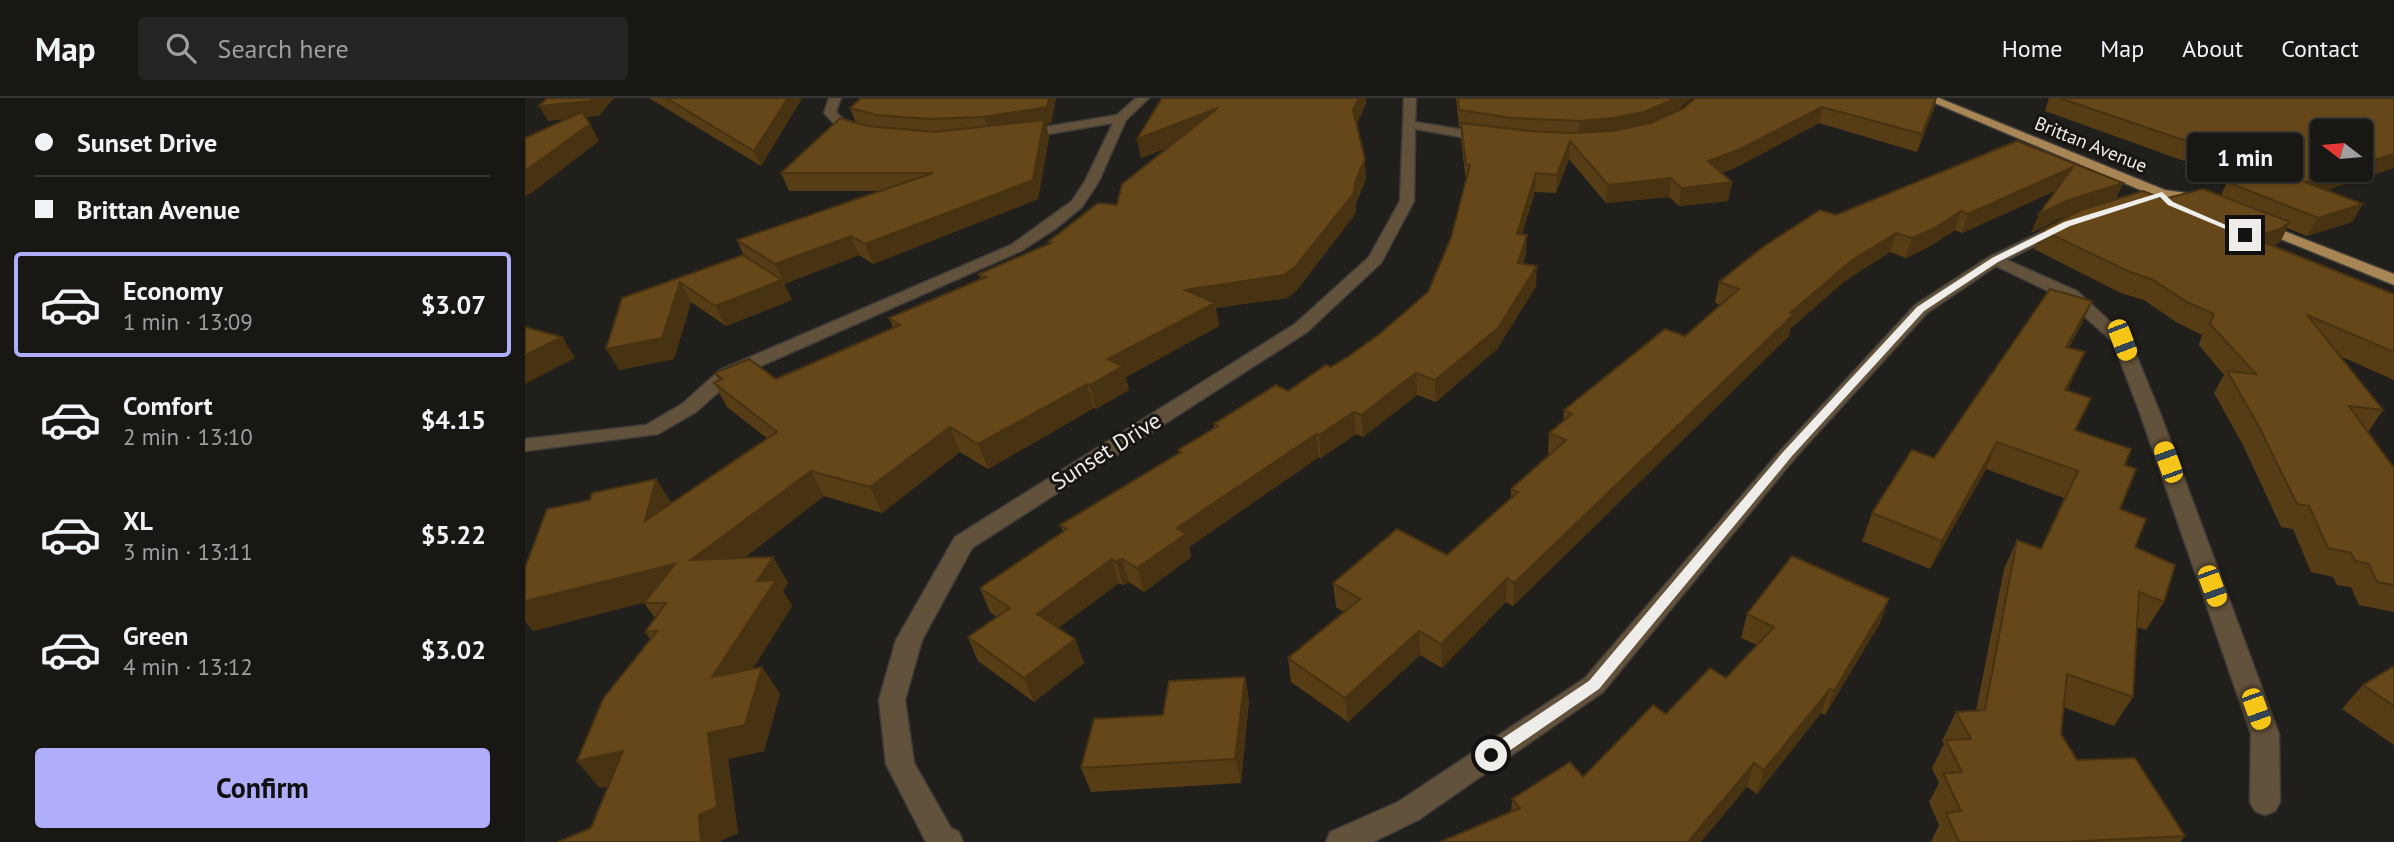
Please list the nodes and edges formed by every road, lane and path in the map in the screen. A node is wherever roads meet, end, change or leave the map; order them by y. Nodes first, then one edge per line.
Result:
1 (835, 98) edge
2 (1143, 98) edge
3 (1410, 98) edge
4 (1929, 98) edge
5 (1121, 118) junction
6 (1408, 124) junction
7 (871, 134) edge
8 (1002, 138) edge
9 (1503, 140) edge
10 (2162, 194) junction
11 (2124, 205) edge
12 (2211, 213) edge
13 (2240, 218) edge
14 (2078, 220) edge
15 (2245, 235) edge
16 (1995, 260) junction
17 (2394, 280) edge
18 (2394, 297) edge
19 (525, 446) edge
20 (2265, 802) dead end
21 (948, 842) edge
22 (1341, 842) edge

1 - 7 street
2 - 5 street
3 - 6 street, Sunset Drive
4 - 10 main road, Brittan Avenue
5 - 8 street
5 - 19 street
6 - 9 street
6 - 21 street, Sunset Drive
10 - 11 street
10 - 12 main road, Brittan Avenue
13 - 17 main road
14 - 16 street
15 - 18 main road
16 - 20 street
16 - 22 street

